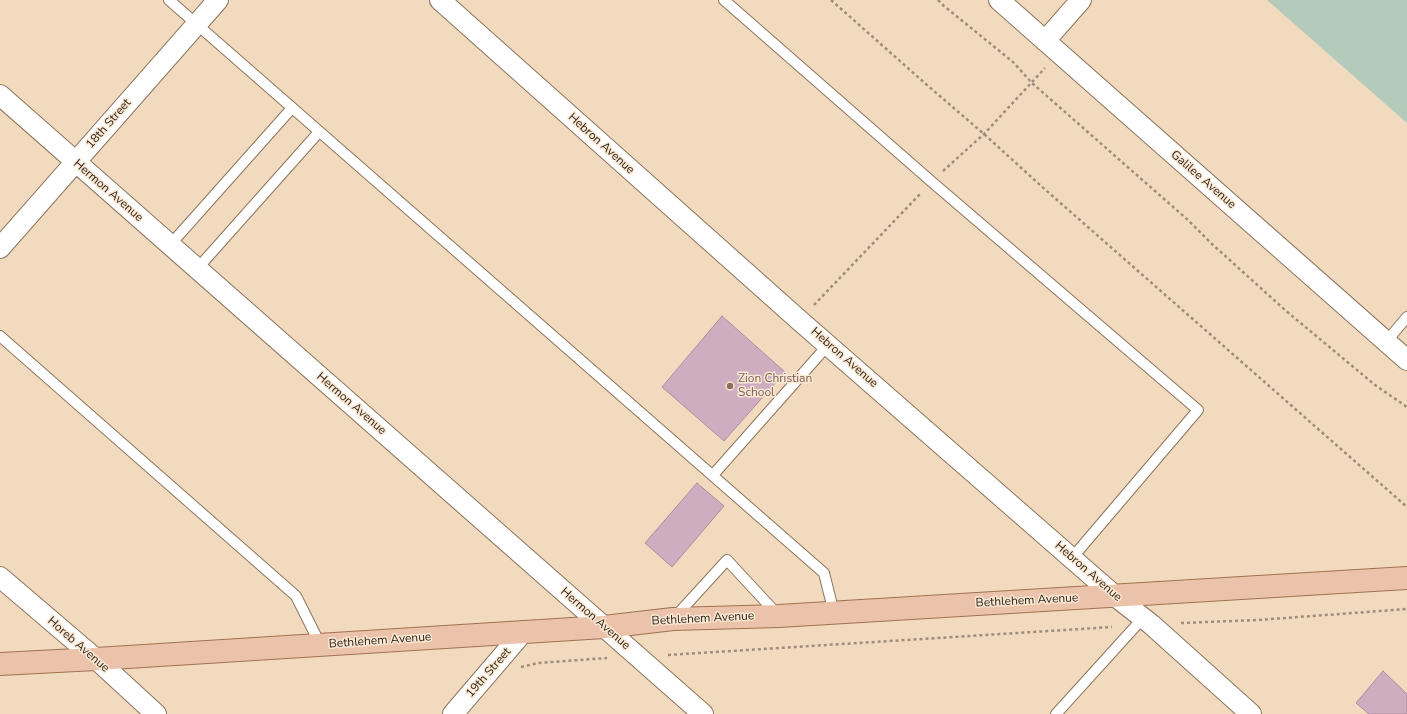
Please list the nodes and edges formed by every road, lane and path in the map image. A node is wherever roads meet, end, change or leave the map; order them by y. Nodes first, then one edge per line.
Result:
1 (169, 0) edge
2 (218, 0) edge
3 (440, 0) edge
4 (724, 0) edge
5 (831, 0) edge
6 (938, 0) edge
7 (999, 0) edge
8 (1080, 0) edge
9 (196, 24) junction
10 (1045, 41) junction
11 (0, 95) edge
12 (292, 108) junction
13 (319, 132) junction
14 (76, 162) junction
15 (170, 245) junction
16 (0, 248) edge
17 (197, 269) junction
18 (1407, 317) edge
19 (0, 336) edge
20 (1386, 342) junction
21 (828, 345) junction
22 (1407, 360) edge
23 (1407, 407) edge
24 (713, 475) junction
25 (1407, 507) edge
26 (1072, 558) junction
27 (0, 576) edge
28 (1407, 578) edge
29 (1115, 596) junction
30 (1407, 609) edge
31 (834, 613) junction
32 (779, 616) junction
33 (673, 619) junction
34 (1144, 623) junction
35 (604, 627) junction
36 (524, 631) junction
37 (320, 644) junction
38 (636, 655) junction
39 (96, 659) junction
40 (0, 664) edge
41 (490, 670) junction
42 (156, 714) edge
43 (453, 714) edge
44 (703, 714) edge
45 (1056, 714) edge
46 (1251, 714) edge

1 - 9 lane
2 - 9 street, 18th Street
3 - 21 street, Hebron Avenue
4 - 26 lane
5 - 25 path
6 - 23 path
7 - 10 street, Galilee Avenue
8 - 10 street
9 - 12 lane
9 - 14 street, 18th Street
10 - 20 street, Galilee Avenue
11 - 14 street, Hermon Avenue
12 - 13 lane
12 - 15 lane
13 - 17 lane
13 - 24 lane
14 - 15 street, Hermon Avenue
14 - 16 street, 18th Street
15 - 17 street, Hermon Avenue
17 - 35 street, Hermon Avenue
18 - 20 lane
19 - 37 lane
20 - 22 street, Galilee Avenue
21 - 24 lane
21 - 26 street, Hebron Avenue
24 - 31 lane
26 - 29 street, Hebron Avenue
27 - 39 street, Horeb Avenue
28 - 29 main road, Bethlehem Avenue
29 - 31 main road, Bethlehem Avenue
29 - 34 street, Hebron Avenue
30 - 34 path
31 - 32 main road, Bethlehem Avenue
32 - 33 main road, Bethlehem Avenue
32 - 33 lane
33 - 35 main road, Bethlehem Avenue
34 - 38 path
34 - 45 lane
34 - 46 street, Hebron Avenue
35 - 36 main road, Bethlehem Avenue
35 - 38 street, Hermon Avenue
36 - 37 main road, Bethlehem Avenue
36 - 41 street, 19th Street
37 - 39 main road, Bethlehem Avenue
38 - 41 path
38 - 44 street, Hermon Avenue
39 - 40 main road, Bethlehem Avenue
39 - 42 street, Horeb Avenue
41 - 43 street, 19th Street

